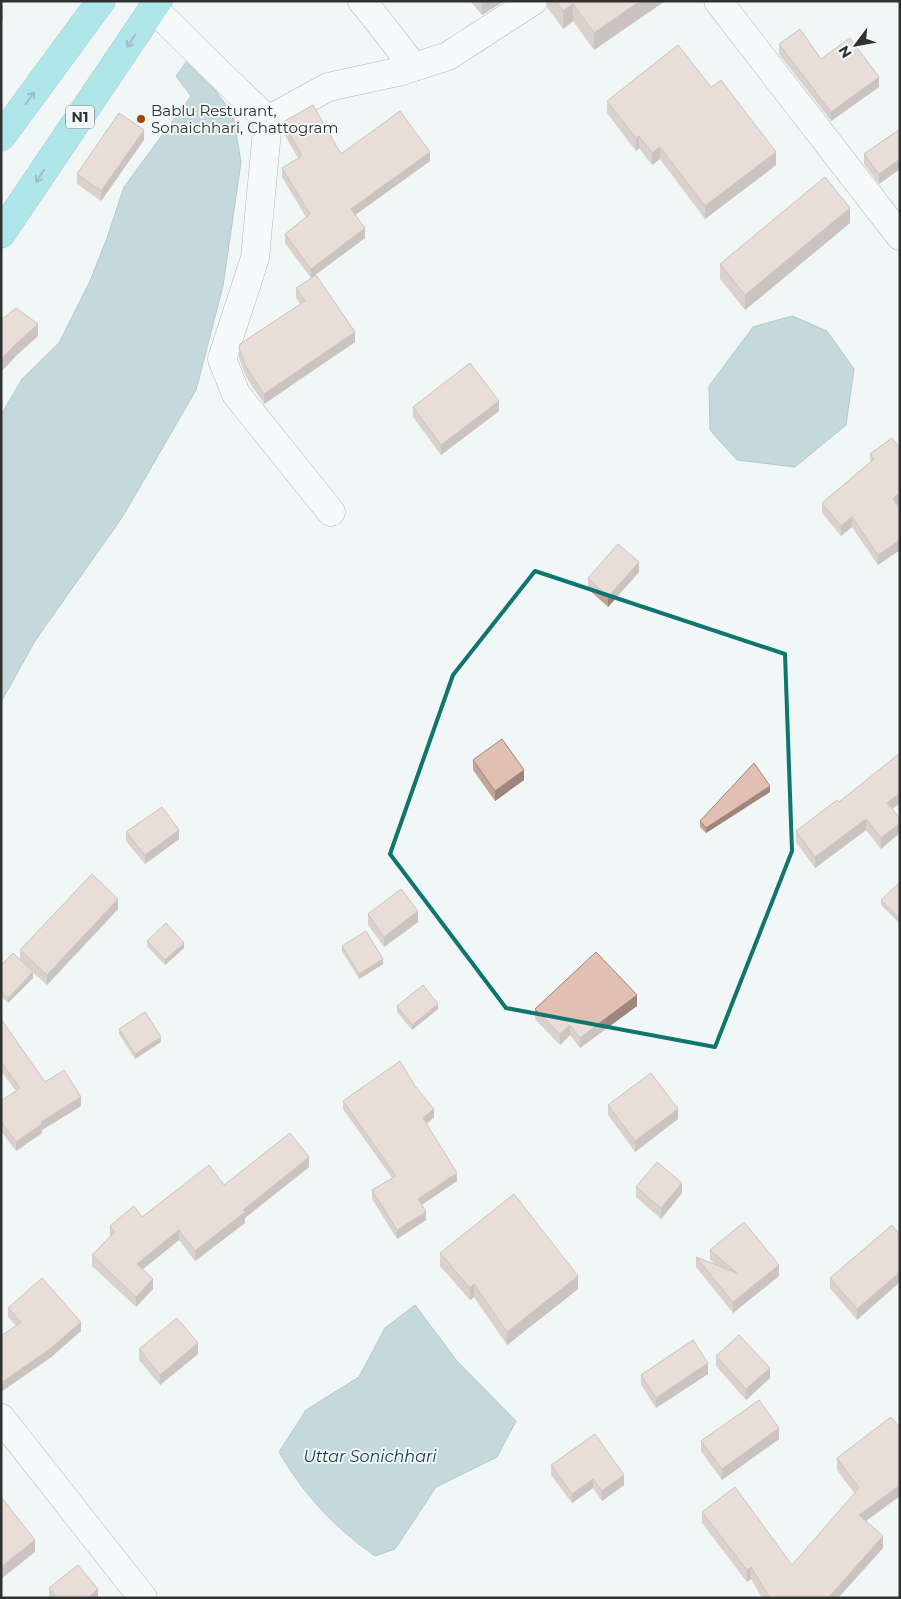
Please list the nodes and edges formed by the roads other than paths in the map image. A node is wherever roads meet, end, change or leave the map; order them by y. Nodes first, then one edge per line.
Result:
1 (101, 1) edge
2 (362, 1) edge
3 (533, 1) edge
4 (718, 1) edge
5 (156, 4) edge
6 (414, 67) junction
7 (268, 120) junction
8 (1, 137) edge
9 (1, 234) edge
10 (900, 236) edge
11 (331, 512) dead end
12 (1, 1418) edge
13 (143, 1598) edge

8 -> 1 highway
2 - 6 street
3 - 6 street
4 - 10 street
5 - 7 street
5 -> 9 highway, N1
6 - 7 street
7 - 11 street
12 - 13 street

